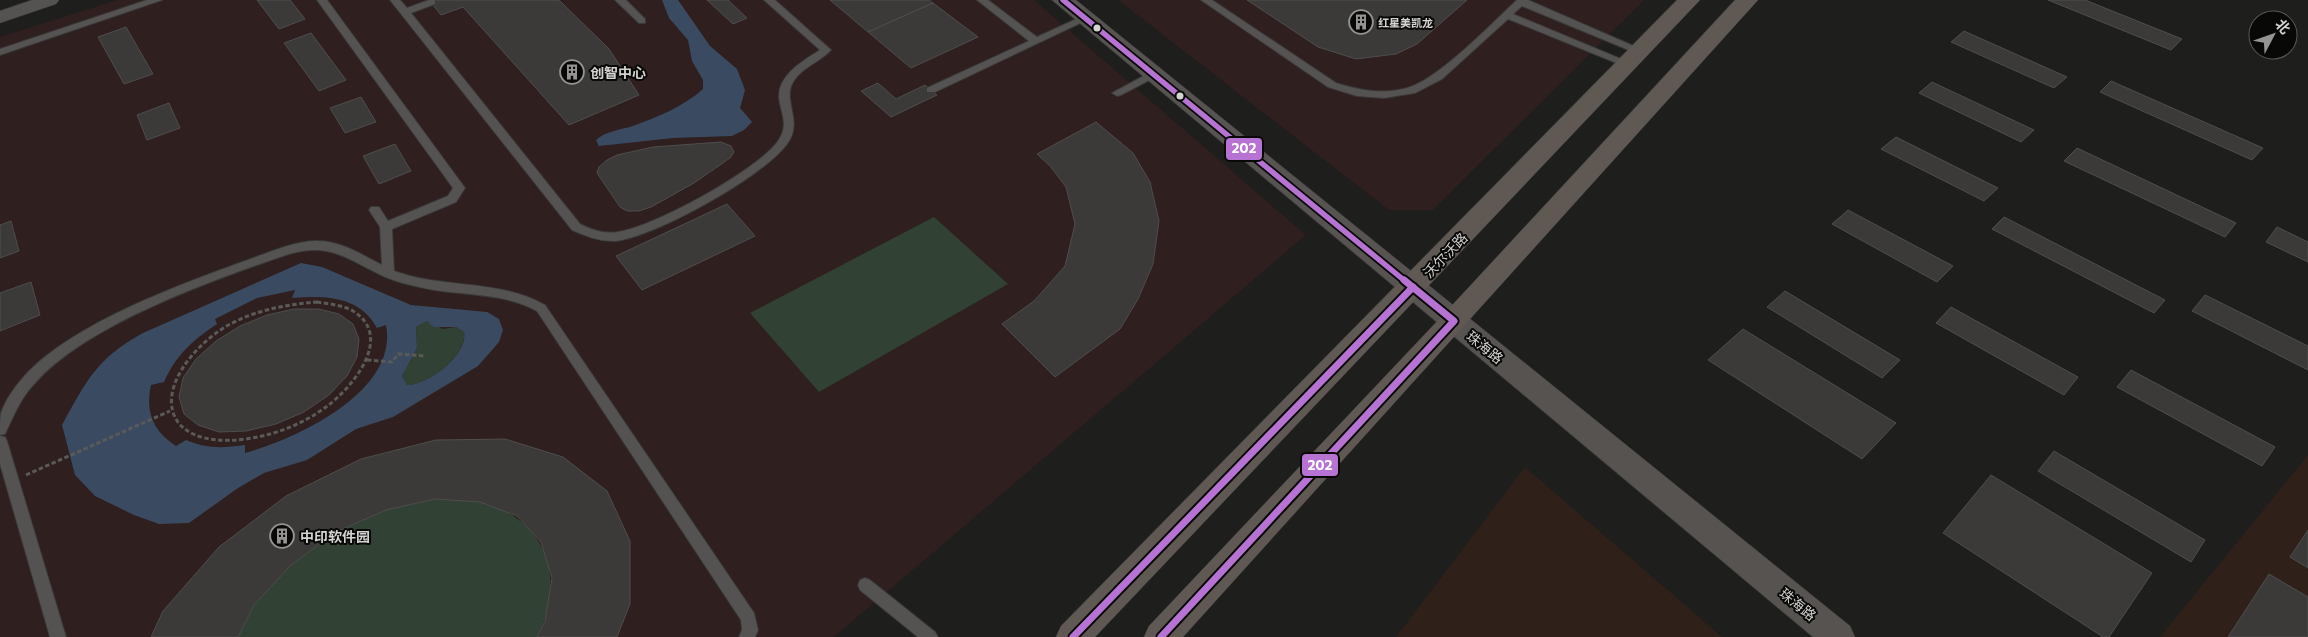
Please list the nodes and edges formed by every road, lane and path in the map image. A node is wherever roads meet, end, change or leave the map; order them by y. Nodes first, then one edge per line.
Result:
1 (50, 0) edge
2 (157, 0) edge
3 (322, 0) edge
4 (395, 0) edge
5 (622, 0) edge
6 (769, 0) edge
7 (982, 0) edge
8 (1063, 0) edge
9 (1206, 0) edge
10 (1689, 0) edge
11 (1747, 0) edge
12 (1522, 1) edge
13 (432, 2) dead end
14 (404, 12) junction
15 (1506, 16) junction
16 (0, 17) edge
17 (1086, 18) junction
18 (642, 21) dead end
19 (1036, 41) junction
20 (0, 52) edge
21 (1634, 57) junction
22 (1153, 74) junction
23 (931, 90) dead end
24 (1118, 93) dead end
25 (375, 210) dead end
26 (386, 227) junction
27 (388, 273) junction
28 (1413, 288) junction
29 (1454, 321) junction
30 (425, 356) dead end
31 (367, 360) junction
32 (170, 411) junction
33 (0, 430) edge
34 (0, 441) edge
35 (12, 481) junction
36 (865, 585) dead end
37 (58, 637) edge
38 (747, 637) edge
39 (930, 637) edge
40 (1073, 637) edge
41 (1161, 637) edge
42 (1838, 637) edge

1 - 16 street
2 - 20 lane
3 - 26 lane
4 - 14 lane
5 - 18 lane
6 - 14 lane
7 - 19 lane
8 - 17 main road, 珠海路
9 - 15 lane
10 - 21 highway, 沃尔沃路
11 - 29 highway
12 - 15 lane
12 - 21 lane
13 - 14 lane
15 - 21 lane
17 - 19 lane
17 - 22 main road, 珠海路
19 - 23 lane
21 - 28 highway, 沃尔沃路
22 - 24 lane
22 - 28 main road, 珠海路
25 - 26 lane
26 - 27 lane
27 - 33 lane
27 - 38 lane
28 - 29 main road, 珠海路
28 - 40 highway, 沃尔沃路
29 - 41 highway
29 - 42 main road, 珠海路
30 - 31 path
31 - 32 path
31 - 32 path
32 - 35 path
34 - 35 lane
35 - 37 lane
36 - 39 lane

